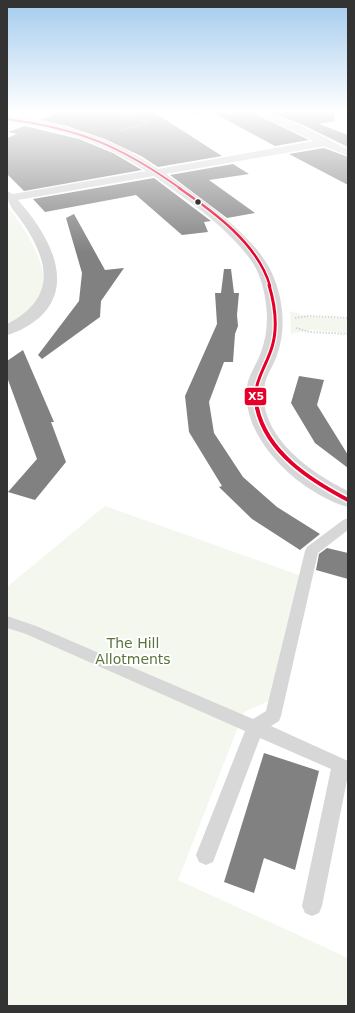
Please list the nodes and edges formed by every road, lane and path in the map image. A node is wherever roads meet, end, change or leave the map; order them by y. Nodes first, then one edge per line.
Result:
1 (133, 158) edge
2 (233, 158) edge
3 (154, 172) junction
4 (8, 197) edge
5 (348, 318) edge
6 (275, 321) junction
7 (7, 330) edge
8 (348, 334) edge
9 (348, 500) edge
10 (348, 523) edge
11 (7, 622) edge
12 (255, 727) junction
13 (206, 855) dead end
14 (312, 906) dead end

1 - 3 street
2 - 3 street
3 - 4 street
3 - 6 street
4 - 7 street
5 - 6 path
6 - 8 path
6 - 9 street
10 - 12 lane
11 - 12 lane
12 - 13 lane
12 - 14 lane

